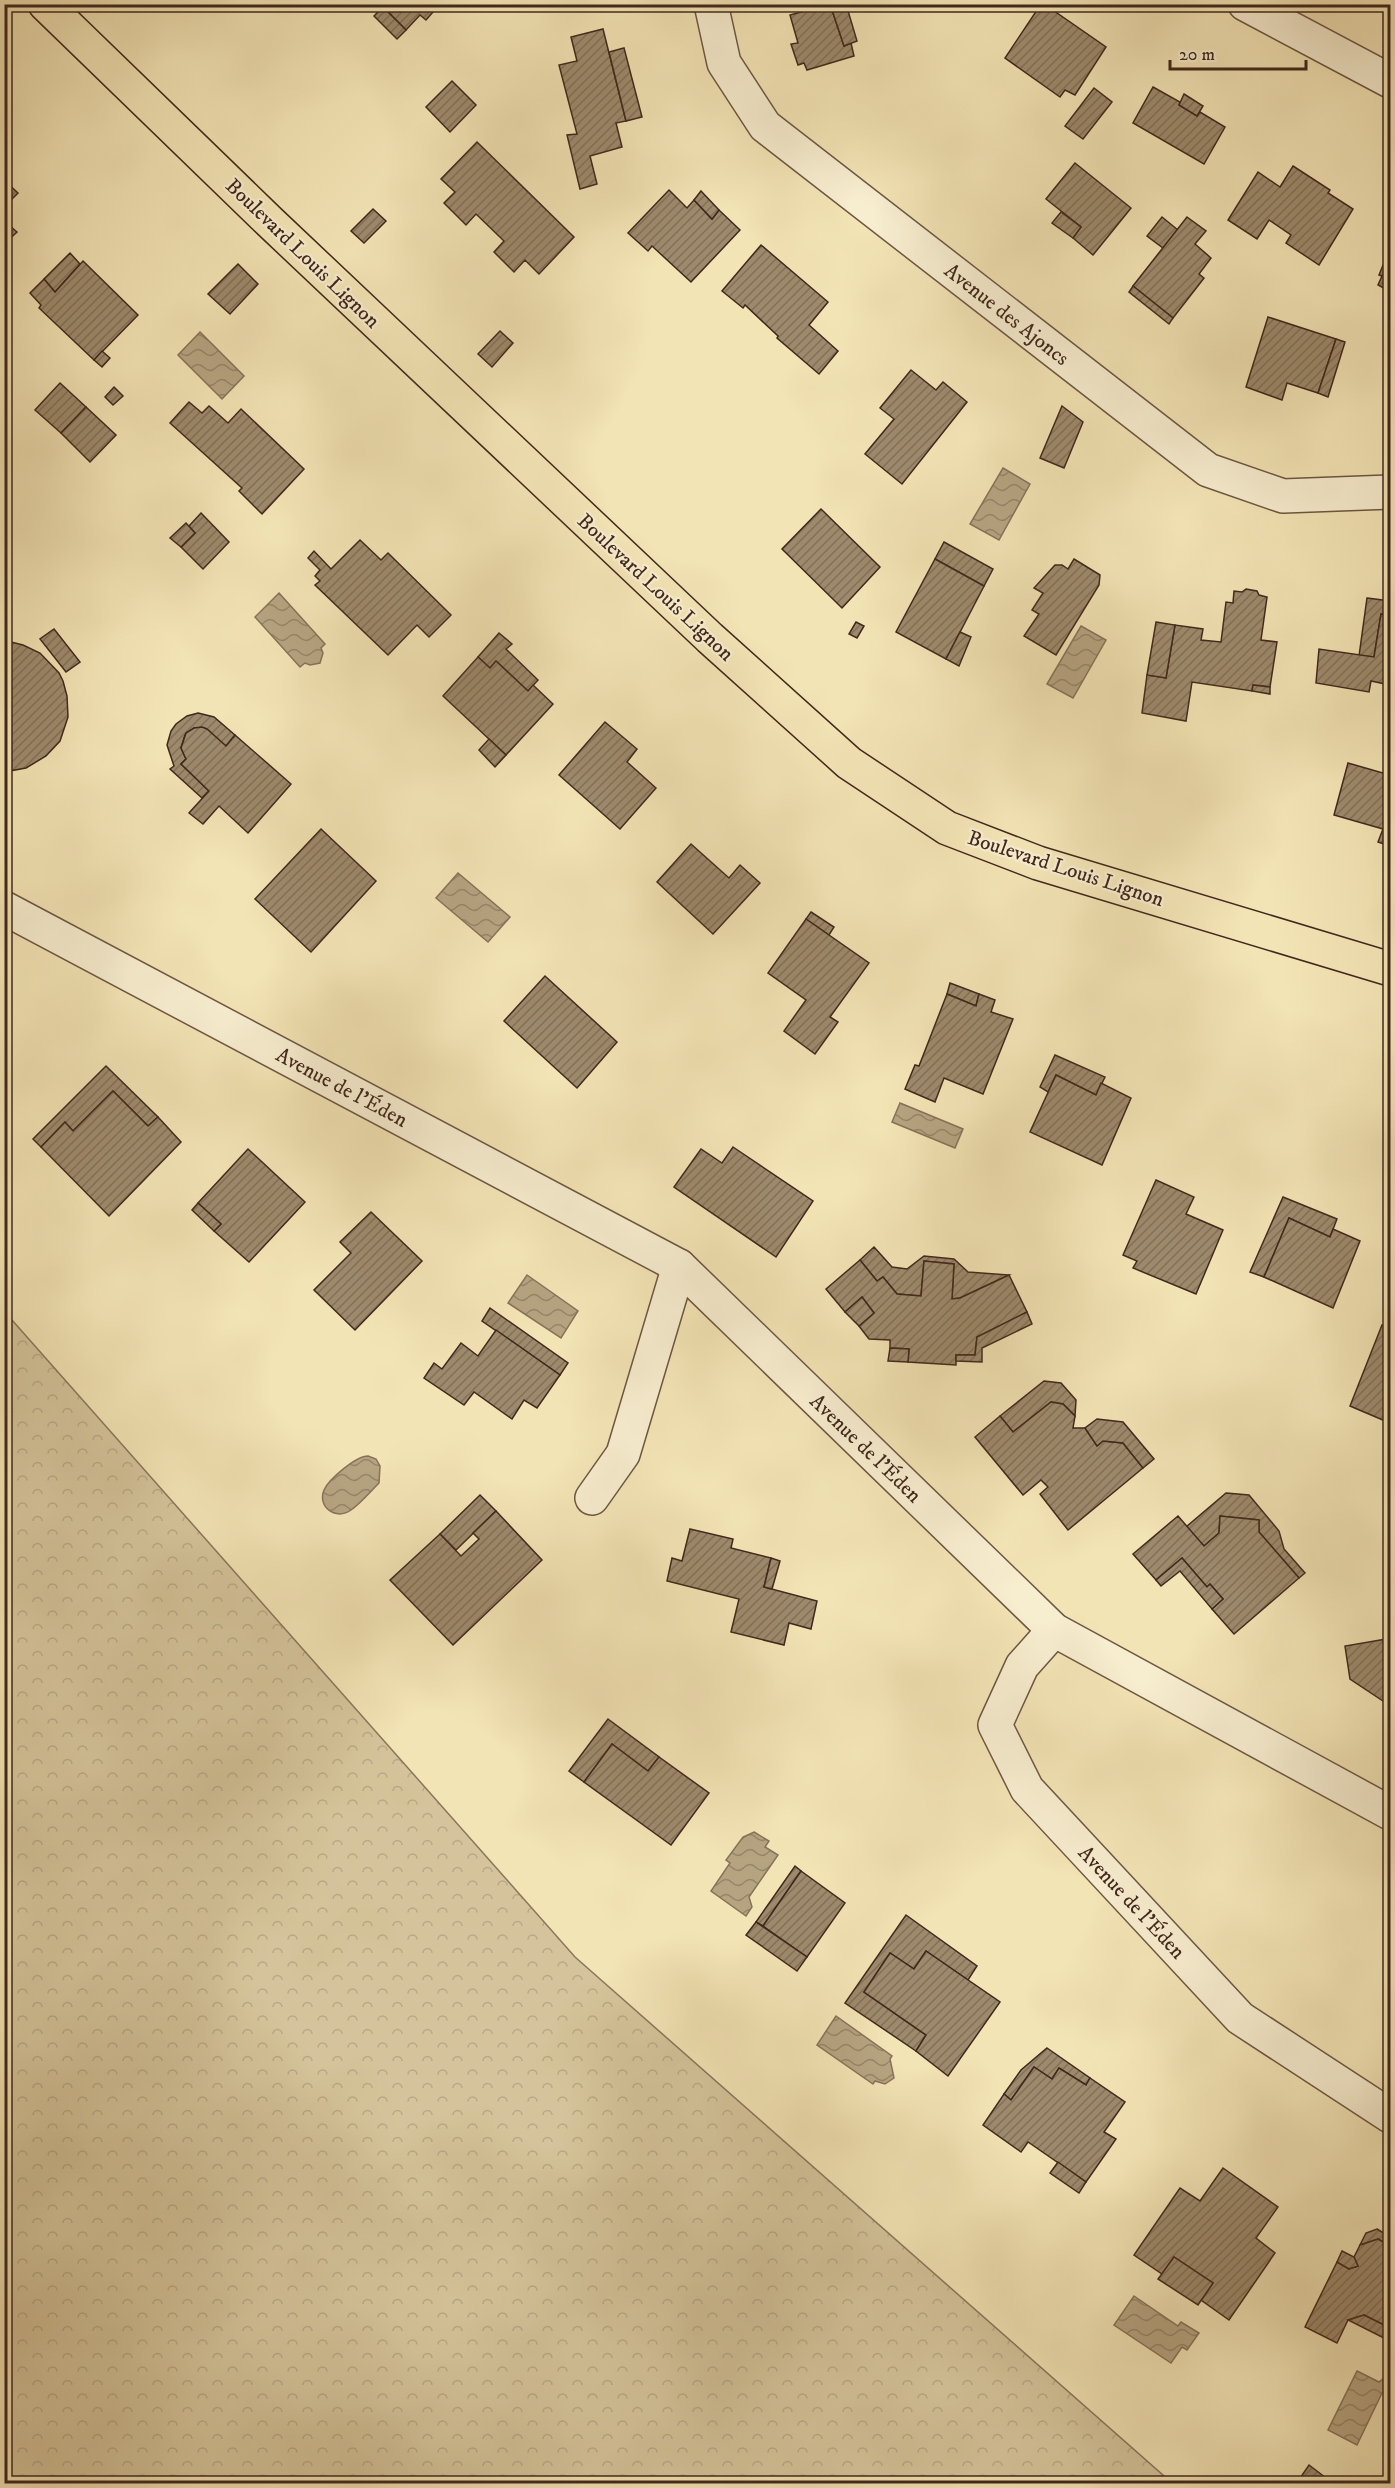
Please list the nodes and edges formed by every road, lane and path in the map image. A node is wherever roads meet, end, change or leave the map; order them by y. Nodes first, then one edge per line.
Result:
1 (45, 4) edge
2 (711, 4) edge
3 (1245, 4) edge
4 (1390, 81) edge
5 (1390, 492) edge
6 (4, 908) edge
7 (1390, 969) edge
8 (679, 1266) junction
9 (592, 1498) dead end
10 (1054, 1630) junction
11 (1390, 1813) edge
12 (1390, 2116) edge

1 - 7 main road, Boulevard Louis Lignon
2 - 5 street, Avenue des Ajoncs
3 - 4 street
6 - 8 street, Avenue de l'Éden
8 - 9 street
8 - 10 street, Avenue de l'Éden
10 - 11 street, Avenue de l'Éden
10 - 12 street, Avenue de l'Éden

